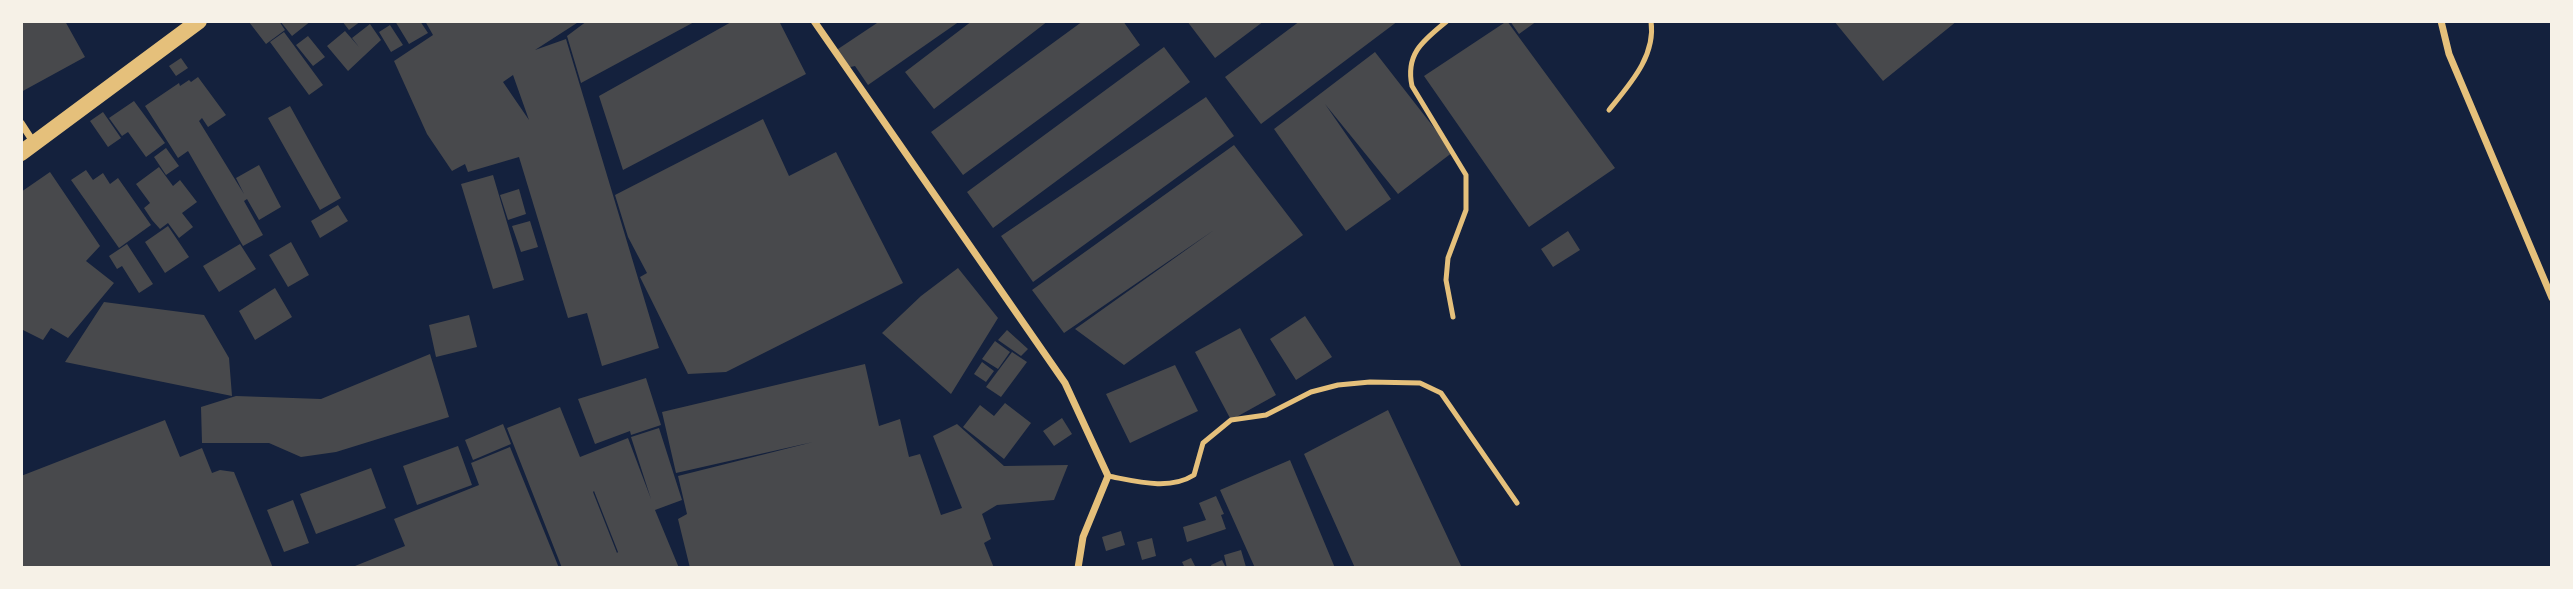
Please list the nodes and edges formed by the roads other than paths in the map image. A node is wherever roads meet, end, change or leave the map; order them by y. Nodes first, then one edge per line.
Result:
1 (814, 21) edge
2 (1447, 21) edge
3 (1651, 21) edge
4 (2441, 21) edge
5 (192, 23) edge
6 (1609, 110) dead end
7 (21, 123) edge
8 (27, 148) edge
9 (2552, 298) edge
10 (1453, 317) dead end
11 (1108, 476) junction
12 (1517, 503) dead end
13 (1078, 568) edge

1 - 11 street
2 - 10 lane
3 - 6 lane
4 - 9 street
5 - 8 main road
7 - 8 street
11 - 12 lane
11 - 13 street

